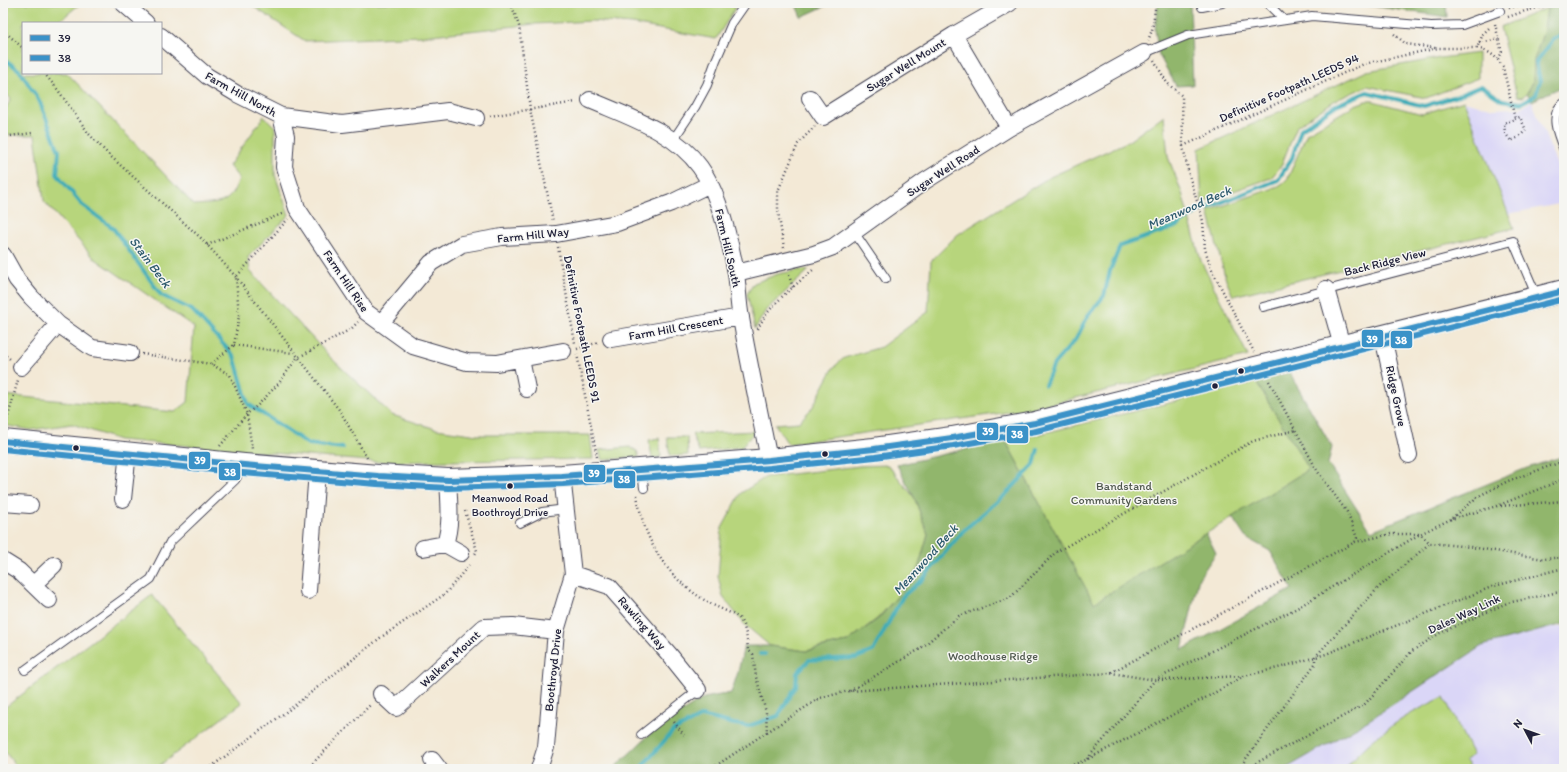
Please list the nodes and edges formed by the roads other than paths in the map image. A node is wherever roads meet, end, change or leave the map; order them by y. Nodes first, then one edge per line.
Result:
1 (123, 3) edge
2 (746, 3) edge
3 (1010, 3) edge
4 (1222, 3) edge
5 (1267, 3) edge
6 (1202, 7) dead end
7 (1500, 11) road end
8 (1284, 20) junction
9 (145, 22) edge
10 (954, 35) junction
11 (162, 37) edge
12 (1144, 53) joint
13 (810, 98) dead end
14 (590, 100) road end
15 (1564, 104) edge
16 (281, 116) junction
17 (476, 118) road end
18 (1009, 128) junction
19 (673, 140) junction
20 (1564, 150) edge
21 (710, 184) junction
22 (854, 232) junction
23 (3, 255) edge
24 (736, 273) junction
25 (886, 280) dead end
26 (1326, 289) junction
27 (1564, 292) edge
28 (1538, 298) junction
29 (1263, 307) dead end
30 (741, 317) junction
31 (381, 323) junction
32 (58, 324) junction
33 (1383, 337) junction
34 (611, 339) road end
35 (1342, 346) junction
36 (569, 350) road end
37 (130, 353) road end
38 (521, 359) junction
39 (21, 368) road end
40 (527, 389) dead end
41 (5, 433) edge
42 (128, 452) junction
43 (1409, 455) dead end
44 (769, 460) junction
45 (249, 465) junction
46 (317, 471) junction
47 (562, 476) junction
48 (448, 480) junction
49 (123, 499) dead end
50 (3, 503) edge
51 (30, 505) dead end
52 (566, 509) junction
53 (520, 523) dead end
54 (445, 544) junction
55 (423, 548) dead end
56 (468, 558) road end
57 (3, 561) edge
58 (54, 565) dead end
59 (573, 574) junction
60 (34, 584) junction
61 (308, 591) dead end
62 (49, 600) dead end
63 (556, 631) junction
64 (25, 670) dead end
65 (698, 690) joint
66 (381, 694) road end
67 (641, 736) dead end
68 (539, 769) edge

1 - 9 street
2 - 19 lane
3 - 10 street, Sugar Well Mount
4 - 6 lane
5 - 8 lane
7 - 8 lane
8 - 12 lane
10 - 13 street, Sugar Well Mount
10 - 18 street
11 - 16 street, Farm Hill North
12 - 18 street, Sugar Well Road
14 - 19 street, Farm Hill South
15 - 20 lane
16 - 17 street, Farm Hill North
16 - 31 street, Farm Hill Rise
18 - 22 street, Sugar Well Road
19 - 21 street, Farm Hill South
21 - 24 street, Farm Hill South
21 - 31 street, Farm Hill Way
22 - 24 street, Sugar Well Road
22 - 25 lane
23 - 32 street
24 - 30 street, Farm Hill South
26 - 28 lane, Back Ridge View
26 - 29 lane, Back Ridge View
26 - 35 street
27 - 28 street
28 - 33 street
30 - 34 street, Farm Hill Crescent
30 - 44 street, Farm Hill South
31 - 38 street, Farm Hill Rise
32 - 37 street
32 - 39 street
33 - 35 street
33 - 43 street, Ridge Grove
35 - 44 street
36 - 38 street, Farm Hill Rise
38 - 40 street
41 - 42 street
42 - 45 street
42 - 49 street
44 - 47 street
45 - 46 street
45 - 64 lane
46 - 48 street
46 - 61 street
47 - 48 street
47 - 52 street, Boothroyd Drive
48 - 54 street
50 - 51 street
52 - 53 lane
52 - 59 street, Boothroyd Drive
54 - 55 street
54 - 56 street
57 - 60 street
58 - 60 street
59 - 63 street, Boothroyd Drive
59 - 65 street, Rawling Way
60 - 62 street
63 - 66 street, Walkers Mount
63 - 68 street, Boothroyd Drive
65 - 67 lane

